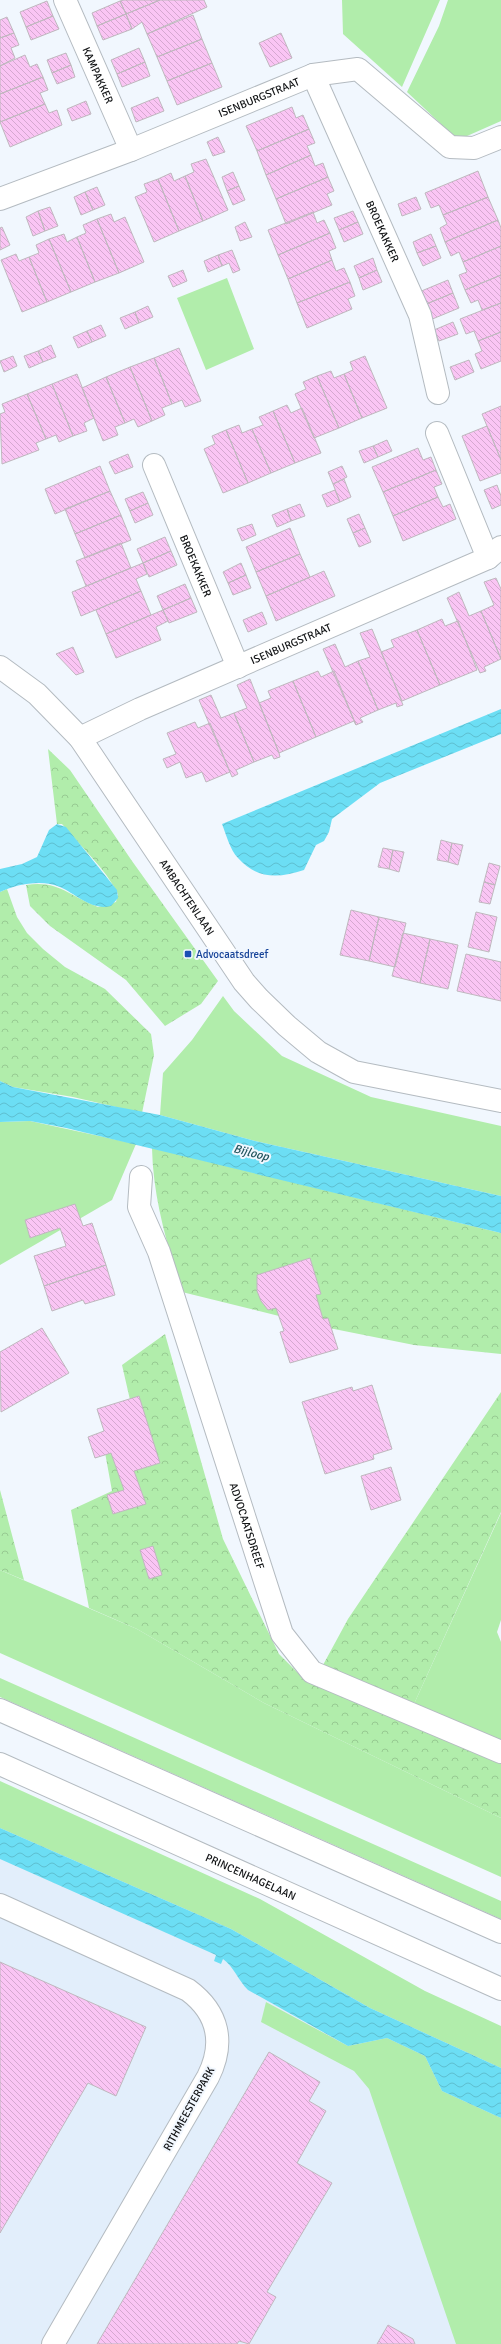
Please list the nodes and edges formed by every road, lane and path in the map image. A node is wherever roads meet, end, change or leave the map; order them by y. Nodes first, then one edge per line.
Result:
1 (65, 0) edge
2 (313, 75) junction
3 (501, 137) edge
4 (131, 150) junction
5 (0, 199) edge
6 (438, 393) dead end
7 (437, 433) dead end
8 (154, 465) dead end
9 (494, 553) edge
10 (0, 667) edge
11 (238, 667) junction
12 (80, 738) junction
13 (501, 1101) edge
14 (140, 1177) dead end
15 (0, 1710) edge
16 (501, 1752) edge
17 (0, 1764) edge
18 (0, 1905) edge
19 (501, 1932) edge
20 (501, 1989) edge
21 (53, 2344) edge

1 - 4 street, KAMPAKKER
2 - 3 street, ISENBURGSTRAAT
2 - 4 street, ISENBURGSTRAAT
2 - 6 street, BROEKAKKER
4 - 5 street, ISENBURGSTRAAT
7 - 9 street
8 - 11 street, BROEKAKKER
9 - 11 street, ISENBURGSTRAAT
10 - 12 street, AMBACHTENLAAN
11 - 12 street, ISENBURGSTRAAT
12 - 13 street, AMBACHTENLAAN
14 - 16 street, ADVOCAATSDREEF
15 - 19 street
17 - 20 street, PRINCENHAGELAAN
18 - 21 street, RITHMEESTERPARK

